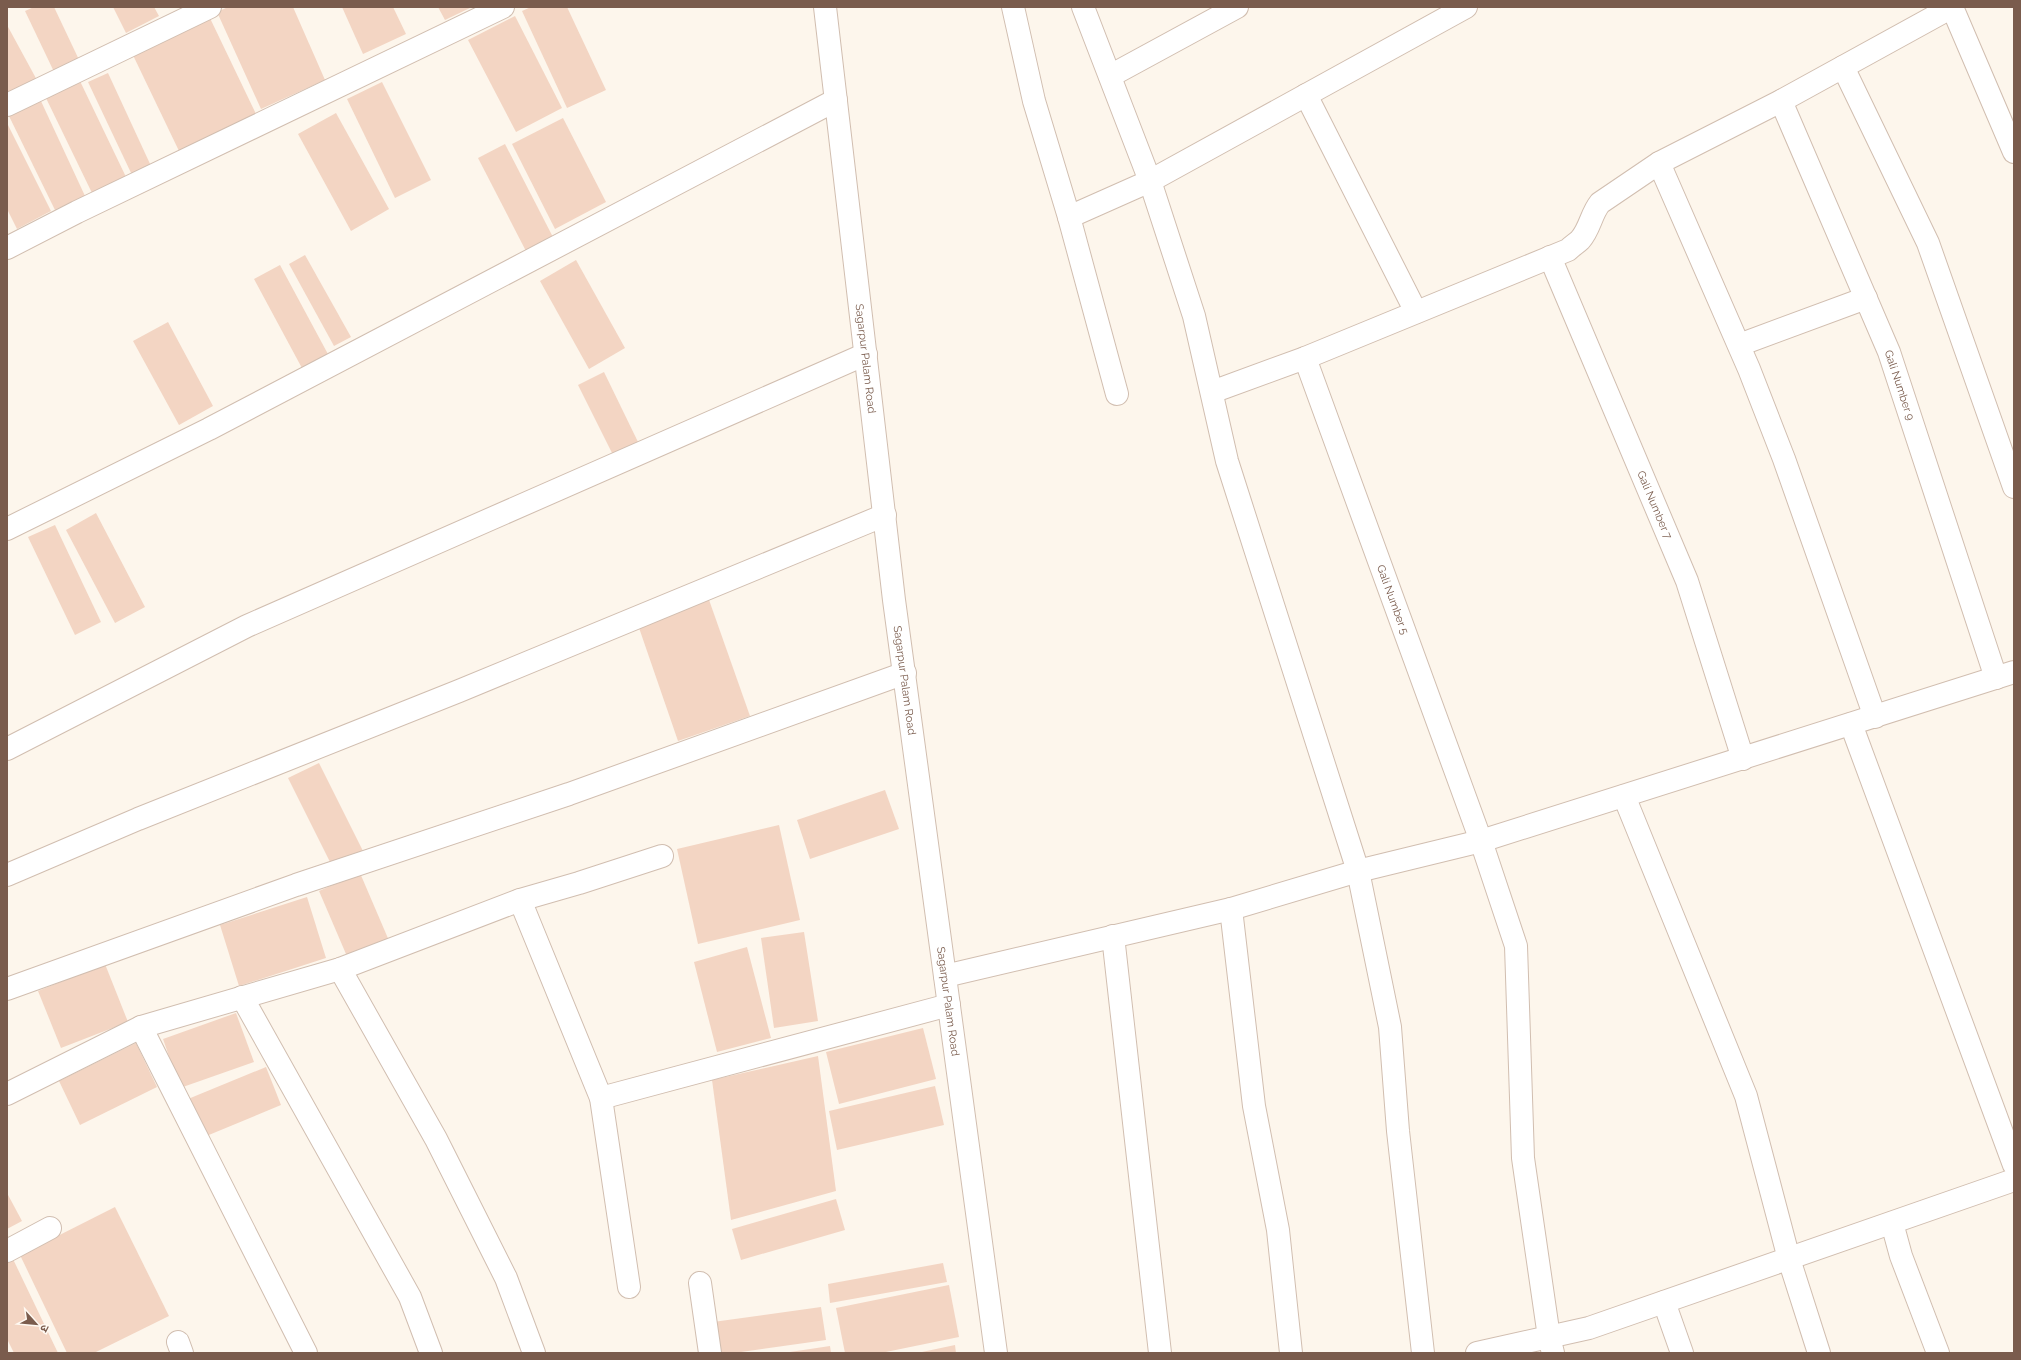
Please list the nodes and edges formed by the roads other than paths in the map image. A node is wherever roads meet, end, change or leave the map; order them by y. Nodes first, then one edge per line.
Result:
1 (210, 7) edge
2 (503, 7) edge
3 (825, 7) edge
4 (1013, 7) edge
5 (1083, 7) edge
6 (1237, 7) edge
7 (1466, 7) edge
8 (1952, 7) edge
9 (1843, 66) junction
10 (1110, 76) junction
11 (1306, 95) junction
12 (836, 100) junction
13 (1781, 101) junction
14 (7, 105) edge
15 (2014, 152) edge
16 (1659, 163) junction
17 (1150, 181) junction
18 (1069, 217) junction
19 (7, 248) edge
20 (1550, 257) junction
21 (1866, 298) junction
22 (1416, 312) junction
23 (1739, 345) junction
24 (866, 354) junction
25 (1305, 358) junction
26 (1212, 392) junction
27 (1117, 394) dead end
28 (2014, 487) edge
29 (885, 515) junction
30 (7, 529) edge
31 (904, 673) junction
32 (2005, 675) edge
33 (1875, 717) junction
34 (1851, 724) junction
35 (7, 749) edge
36 (1743, 759) junction
37 (1624, 796) junction
38 (1482, 841) junction
39 (662, 856) dead end
40 (1358, 871) junction
41 (7, 875) edge
42 (520, 900) junction
43 (1231, 909) junction
44 (1113, 936) junction
45 (340, 969) junction
46 (945, 976) junction
47 (7, 989) edge
48 (242, 997) junction
49 (949, 1005) junction
50 (141, 1027) junction
51 (7, 1094) edge
52 (601, 1098) junction
53 (2014, 1165) edge
54 (2014, 1180) edge
55 (1892, 1223) junction
56 (50, 1228) dead end
57 (7, 1251) edge
58 (1789, 1259) junction
59 (700, 1283) dead end
60 (629, 1287) dead end
61 (1664, 1302) junction
62 (1551, 1345) edge
63 (306, 1353) edge
64 (431, 1353) edge
65 (534, 1353) edge
66 (710, 1353) edge
67 (996, 1353) edge
68 (1160, 1353) edge
69 (1290, 1353) edge
70 (1423, 1353) edge
71 (1477, 1353) edge
72 (1682, 1353) edge
73 (1819, 1353) edge
74 (1938, 1353) edge

1 - 14 street
2 - 19 street
3 - 12 street, Sagarpur Palam Road
4 - 18 street
5 - 10 street
6 - 10 street
7 - 11 street
8 - 9 street
8 - 15 street
9 - 13 street
9 - 28 street
10 - 17 street
11 - 17 street
11 - 22 street
12 - 24 street, Sagarpur Palam Road
12 - 30 street
13 - 16 street
13 - 21 street, Gali Number 9
16 - 20 street
16 - 23 street
17 - 18 street
17 - 26 street
18 - 27 street
20 - 22 street
20 - 36 street, Gali Number 7
21 - 23 street
21 - 32 street, Gali Number 9
22 - 25 street
23 - 33 street
24 - 29 street, Sagarpur Palam Road
24 - 35 street
25 - 26 street
25 - 38 street, Gali Number 5
26 - 40 street
29 - 31 street, Sagarpur Palam Road
29 - 41 street
31 - 46 street, Sagarpur Palam Road
31 - 47 street
32 - 33 street
33 - 34 street
34 - 36 street
34 - 53 street
36 - 37 street
37 - 38 street
37 - 58 street
38 - 40 street
38 - 62 street, Gali Number 5
39 - 42 street
40 - 43 street
40 - 70 street
42 - 45 street
42 - 52 street
43 - 44 street
43 - 69 street
44 - 46 street
44 - 68 street
45 - 48 street
45 - 65 street
46 - 49 street, Sagarpur Palam Road
48 - 50 street
48 - 64 street
49 - 52 street
49 - 67 street, Sagarpur Palam Road
50 - 51 street
50 - 63 street
52 - 60 street
54 - 55 street
55 - 58 street
55 - 74 street
56 - 57 street
58 - 61 street
58 - 73 street
59 - 66 street
61 - 62 street
61 - 72 street
62 - 71 street

